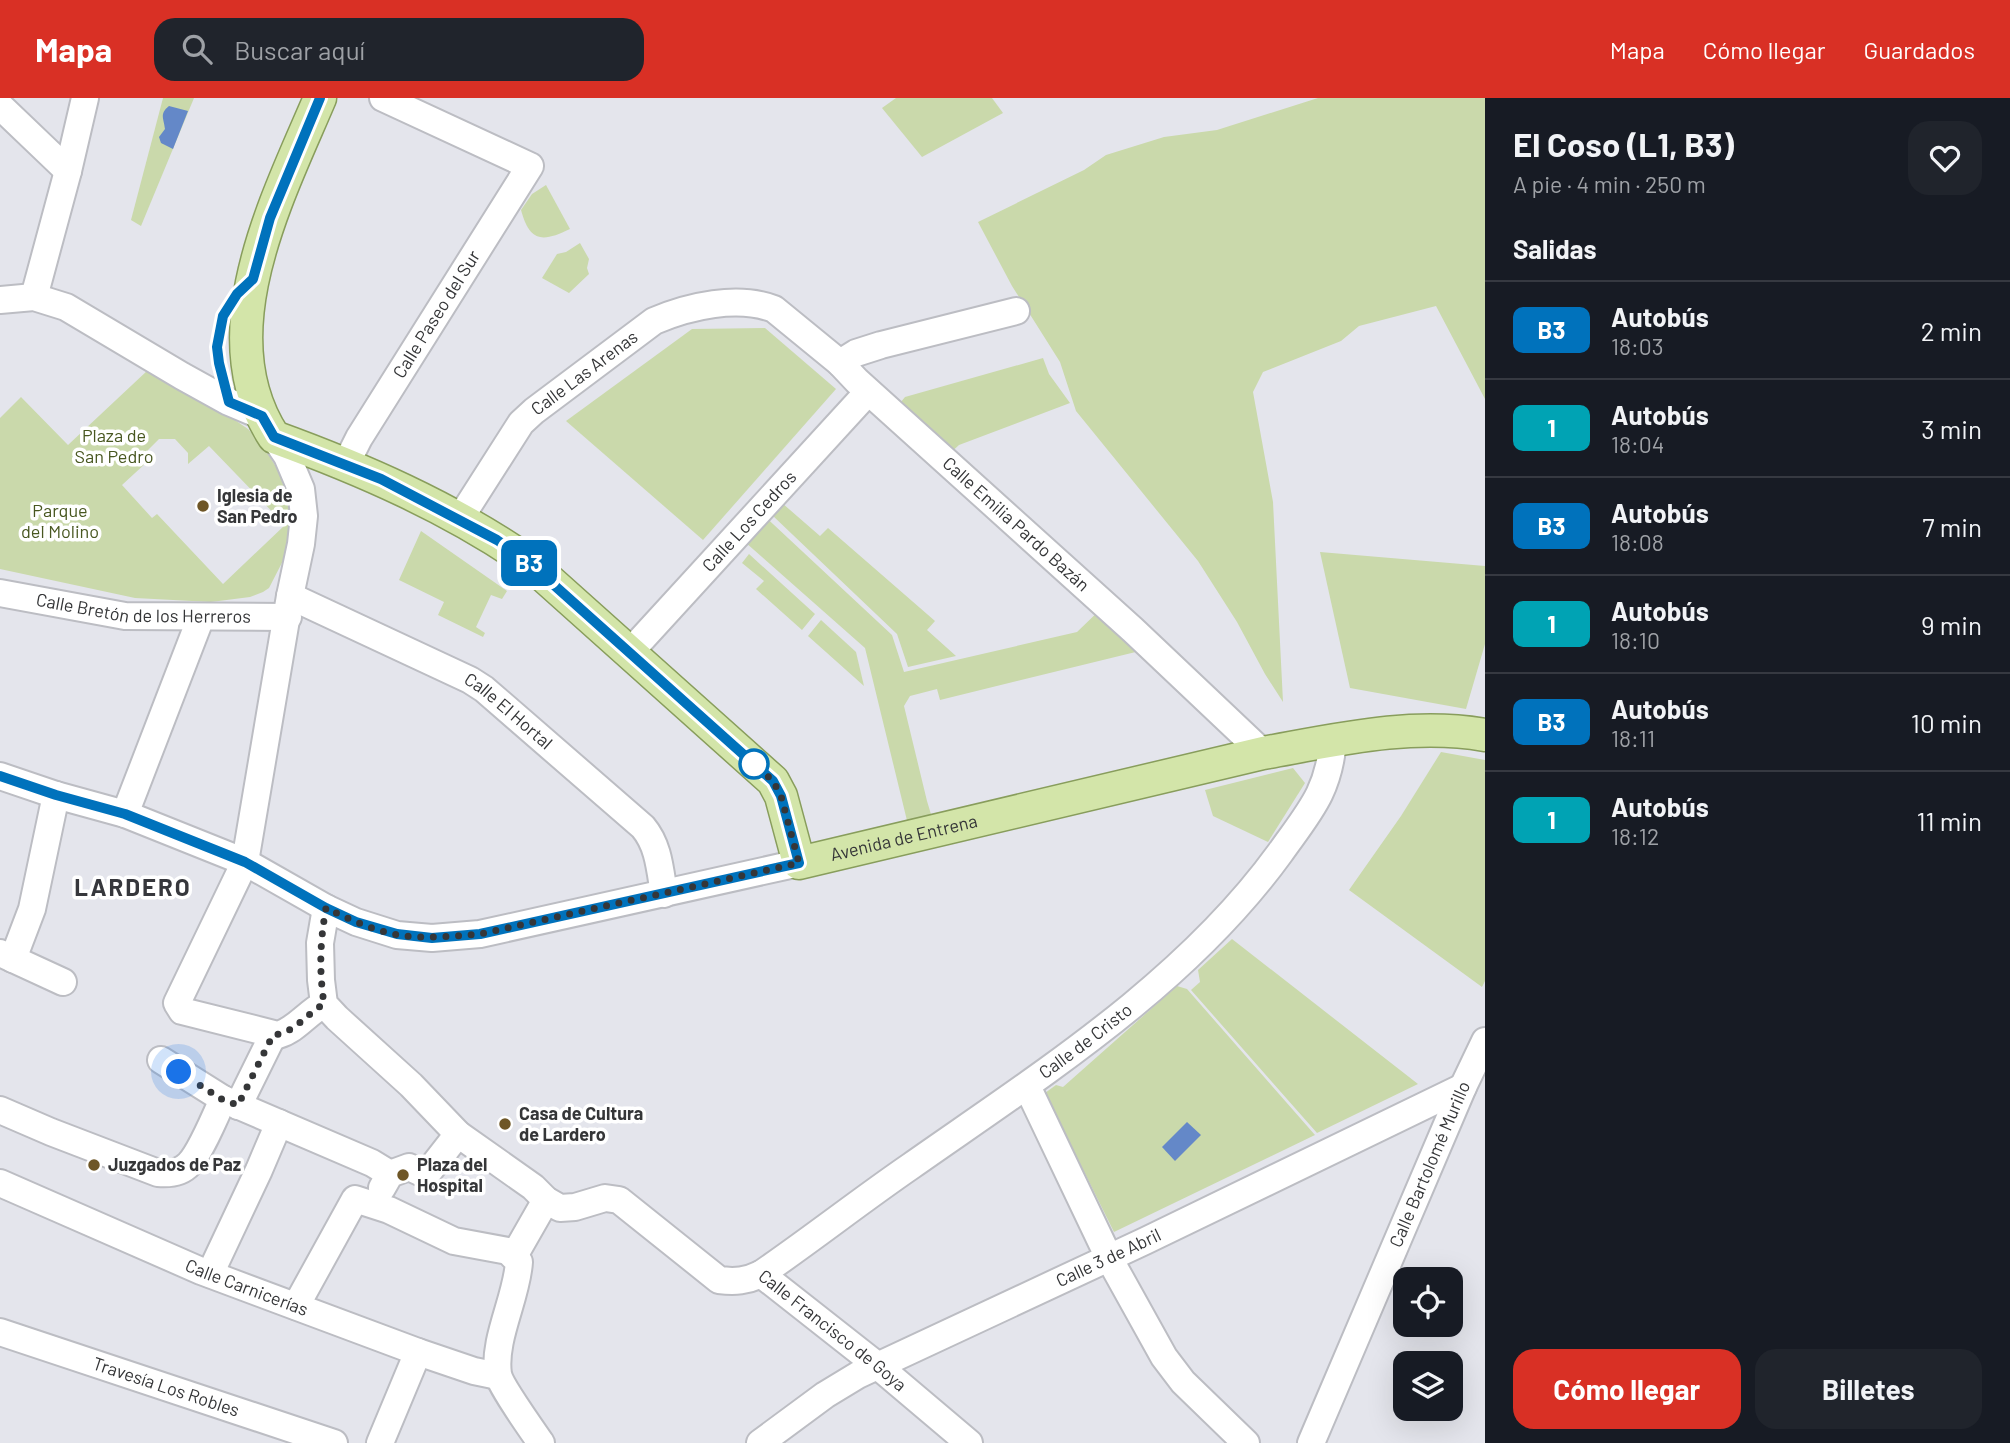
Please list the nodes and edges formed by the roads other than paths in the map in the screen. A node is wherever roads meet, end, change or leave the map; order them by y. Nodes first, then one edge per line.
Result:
1 (85, 98) edge
2 (320, 98) edge
3 (383, 98) edge
4 (0, 106) edge
5 (68, 171) junction
6 (34, 297) junction
7 (0, 300) edge
8 (762, 304) joint
9 (1016, 311) dead end
10 (840, 363) junction
11 (868, 392) junction
12 (268, 427) junction
13 (346, 464) junction
14 (459, 520) junction
15 (0, 593) edge
16 (289, 607) junction
17 (201, 617) junction
18 (630, 652) junction
19 (1485, 735) edge
20 (1333, 740) junction
21 (1263, 753) junction
22 (0, 776) edge
23 (56, 795) junction
24 (125, 814) junction
25 (245, 862) junction
26 (799, 863) junction
27 (664, 894) junction
28 (326, 908) junction
29 (7, 956) edge
30 (63, 982) dead end
31 (324, 1004) junction
32 (273, 1035) junction
33 (1485, 1041) edge
34 (161, 1060) dead end
35 (1027, 1086) junction
36 (1463, 1087) junction
37 (231, 1102) junction
38 (0, 1110) edge
39 (279, 1123) junction
40 (458, 1134) junction
41 (390, 1174) junction
42 (0, 1183) edge
43 (539, 1193) junction
44 (371, 1204) junction
45 (514, 1256) junction
46 (1109, 1258) junction
47 (210, 1274) junction
48 (761, 1274) junction
49 (296, 1306) junction
50 (0, 1332) edge
51 (418, 1352) junction
52 (878, 1366) junction
53 (498, 1376) junction
54 (334, 1443) edge
55 (380, 1443) edge
56 (541, 1443) edge
57 (760, 1443) edge
58 (969, 1443) edge
59 (1246, 1443) edge
60 (1311, 1443) edge

1 - 5 street
2 - 12 main road
3 - 13 street, Calle Paseo del Sur
4 - 5 street
5 - 6 street
6 - 7 street
6 - 12 street
8 - 10 street, Calle Emilia Pardo Bazán
8 - 14 street, Calle Las Arenas
9 - 10 street
10 - 11 street, Calle Emilia Pardo Bazán
11 - 18 street, Calle Los Cedros
11 - 21 street, Calle Emilia Pardo Bazán
12 - 13 main road
12 - 16 street
13 - 14 main road
14 - 18 main road
15 - 17 street, Calle Bretón de los Herreros
16 - 17 street, Calle Bretón de los Herreros
16 - 25 street
16 - 27 street, Calle El Hortal
17 - 24 street
18 - 26 main road
19 - 20 main road, Avenida de Entrena
20 - 21 main road, Avenida de Entrena
20 - 35 street, Calle de Cristo
21 - 26 main road, Avenida de Entrena
22 - 23 street, Avenida de Entrena
23 - 24 street, Avenida de Entrena
23 - 29 street
24 - 25 street, Avenida de Entrena
25 - 28 street, Avenida de Entrena
25 - 32 street
26 - 27 street, Avenida de Entrena
27 - 28 street, Avenida de Entrena
28 - 31 street
29 - 30 street
31 - 32 street
31 - 40 street
32 - 37 street
33 - 36 street, Calle Bartolomé Murillo
34 - 37 street
35 - 46 street
35 - 48 street, Calle de Cristo
36 - 46 street, Calle 3 de Abril
36 - 60 street, Calle Bartolomé Murillo
37 - 38 street
37 - 39 street
39 - 41 street
39 - 47 street
40 - 41 street
40 - 43 street
41 - 44 street
42 - 47 street, Calle Carnicerías
43 - 45 street
43 - 48 street, Calle Francisco de Goya
44 - 45 street
44 - 49 street
45 - 53 street
46 - 52 street, Calle 3 de Abril
46 - 59 street
47 - 49 street, Calle Carnicerías
48 - 52 street, Calle Francisco de Goya
49 - 51 street, Calle Carnicerías
50 - 54 street, Travesía Los Robles
51 - 53 street, Calle Carnicerías
51 - 55 street
52 - 57 street, Calle 3 de Abril
52 - 58 street, Calle Francisco de Goya
53 - 56 street

